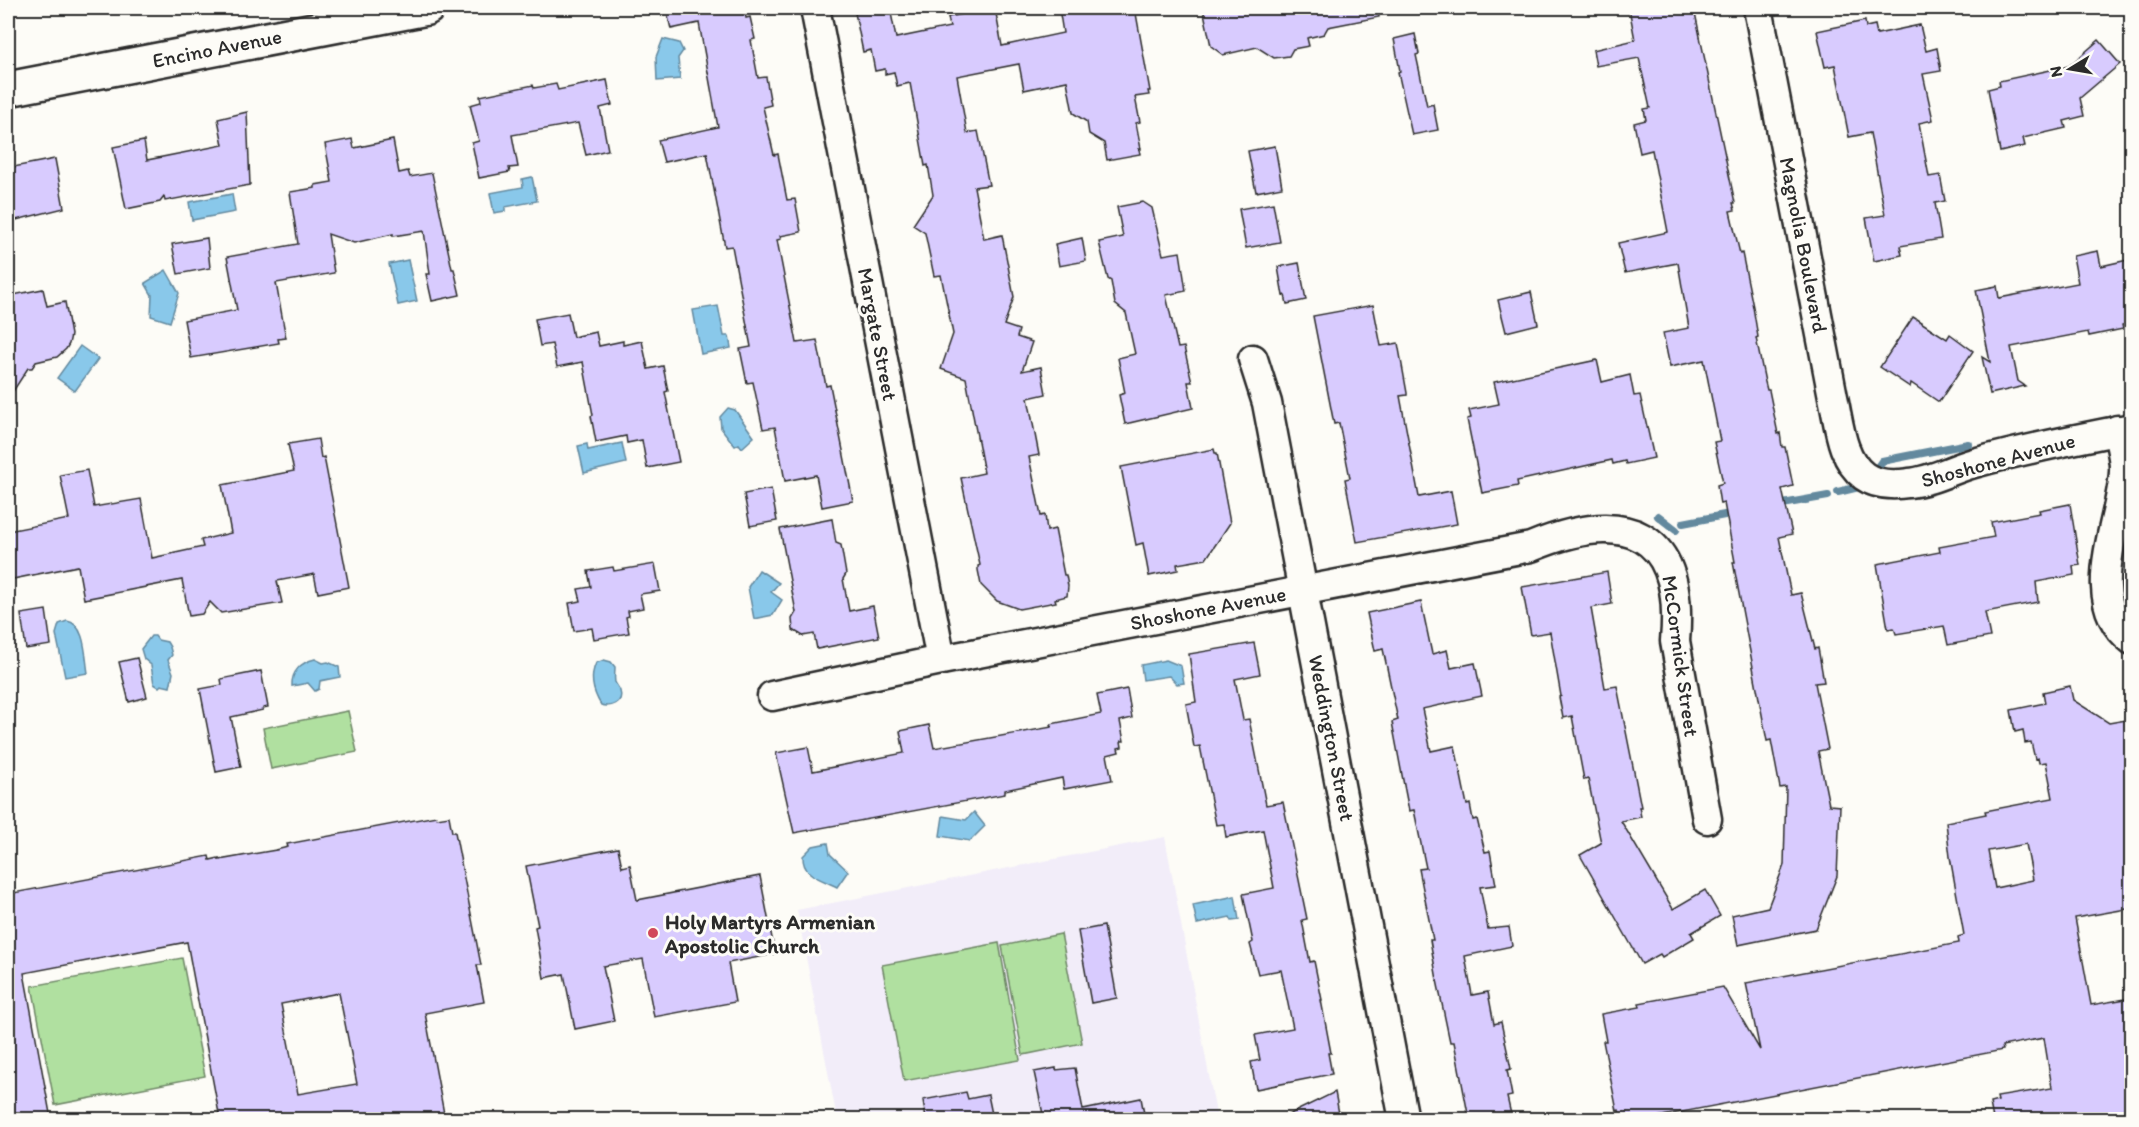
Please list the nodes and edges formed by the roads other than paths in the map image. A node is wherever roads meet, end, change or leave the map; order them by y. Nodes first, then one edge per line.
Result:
1 (428, 8) edge
2 (815, 8) edge
3 (1758, 8) edge
4 (8, 89) edge
5 (1253, 359) dead end
6 (2124, 429) edge
7 (1865, 477) joint
8 (1644, 538) joint
9 (1304, 590) junction
10 (2132, 640) edge
11 (941, 660) junction
12 (772, 696) dead end
13 (1707, 819) dead end
14 (1404, 1119) edge

1 - 4 street, Encino Avenue
2 - 11 street, Margate Street
3 - 7 street, Magnolia Boulevard
5 - 9 street, Weddington Street
6 - 7 street, Shoshone Avenue
6 - 10 street
8 - 9 street, Shoshone Avenue
8 - 13 street, McCormick Street
9 - 11 street, Shoshone Avenue
9 - 14 street, Weddington Street
11 - 12 street, Shoshone Avenue

